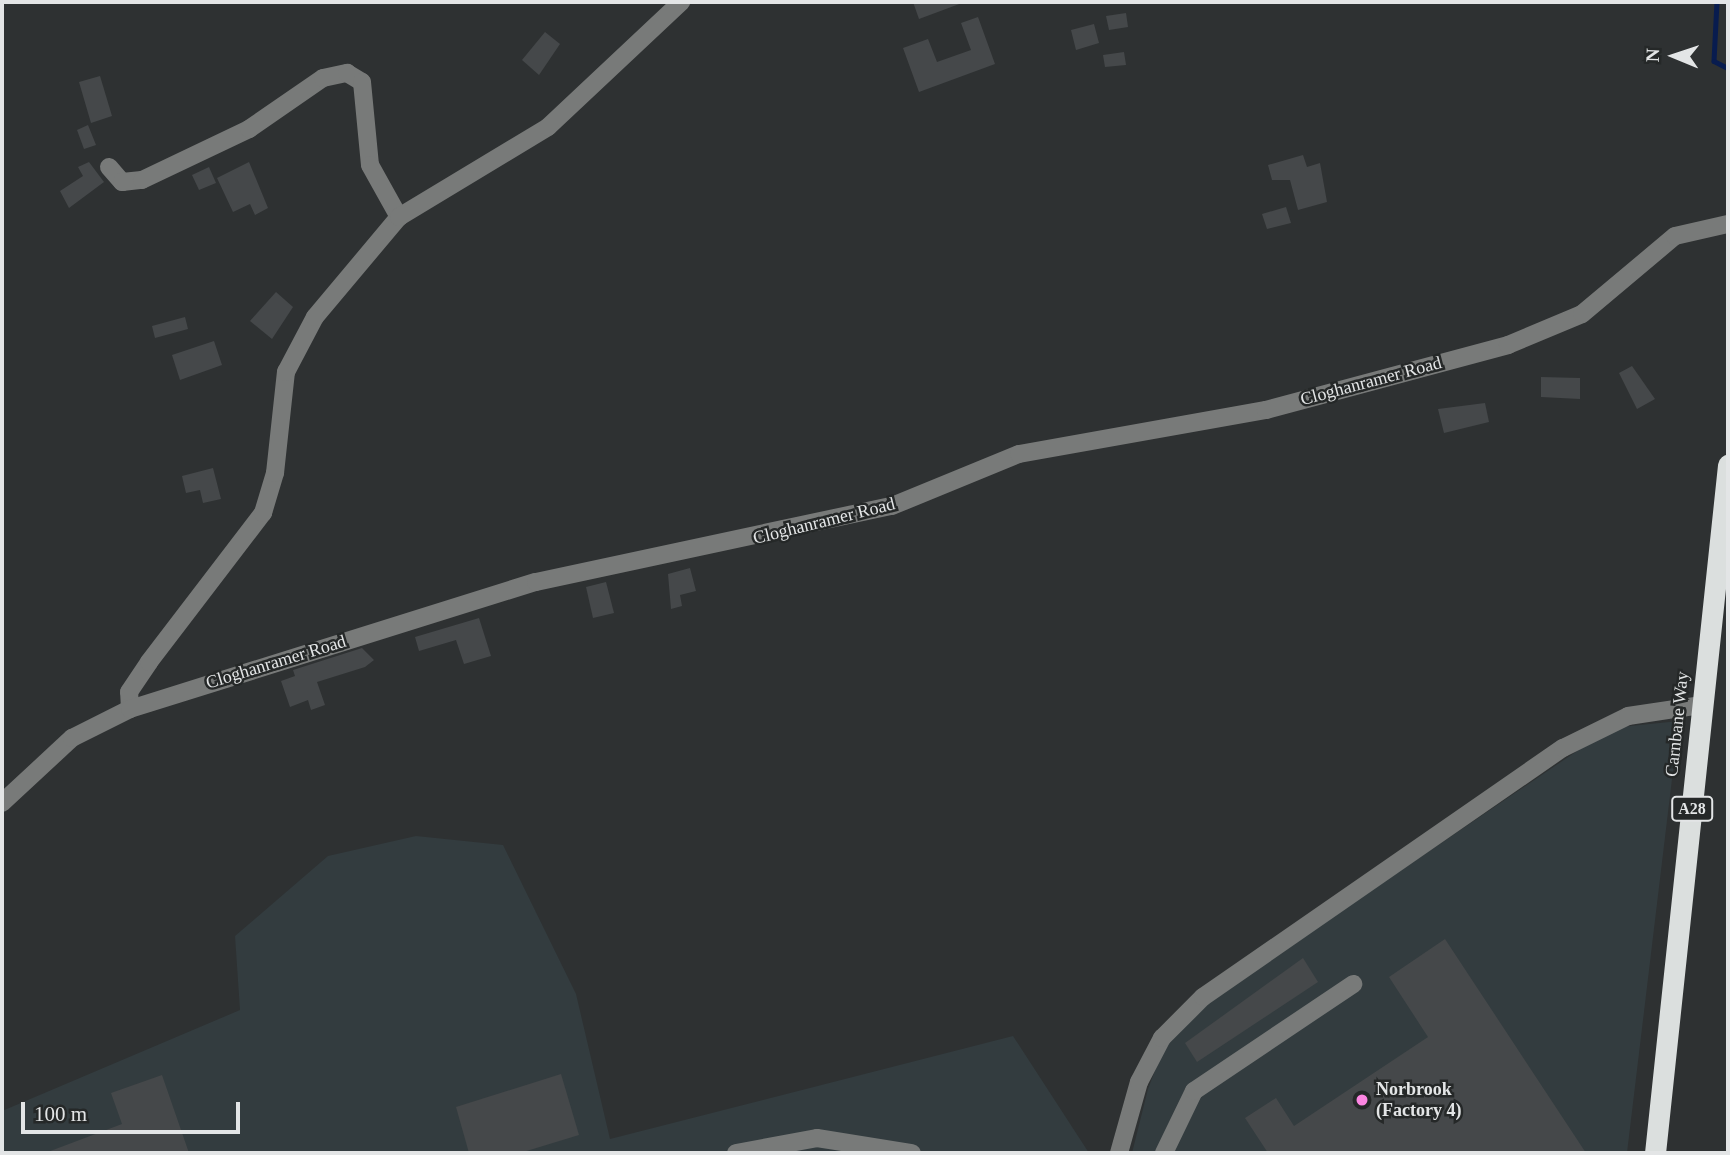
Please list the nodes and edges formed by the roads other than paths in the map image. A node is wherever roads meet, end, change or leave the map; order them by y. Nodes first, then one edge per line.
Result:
1 (681, 2) edge
2 (109, 167) dead end
3 (399, 216) junction
4 (1728, 224) edge
5 (1728, 466) edge
6 (1702, 705) junction
7 (130, 709) junction
8 (2, 803) edge
9 (1353, 985) dead end
10 (739, 1153) edge
11 (912, 1153) edge
12 (1119, 1153) edge
13 (1164, 1153) edge
14 (1656, 1153) edge

1 - 3 street
2 - 3 street
3 - 7 street
4 - 7 street, Cloghanramer Road
5 - 6 highway, Carnbane Way / A28
6 - 12 street
6 - 14 highway, Carnbane Way / A28
7 - 8 street, Cloghanramer Road
9 - 13 street
10 - 11 street

